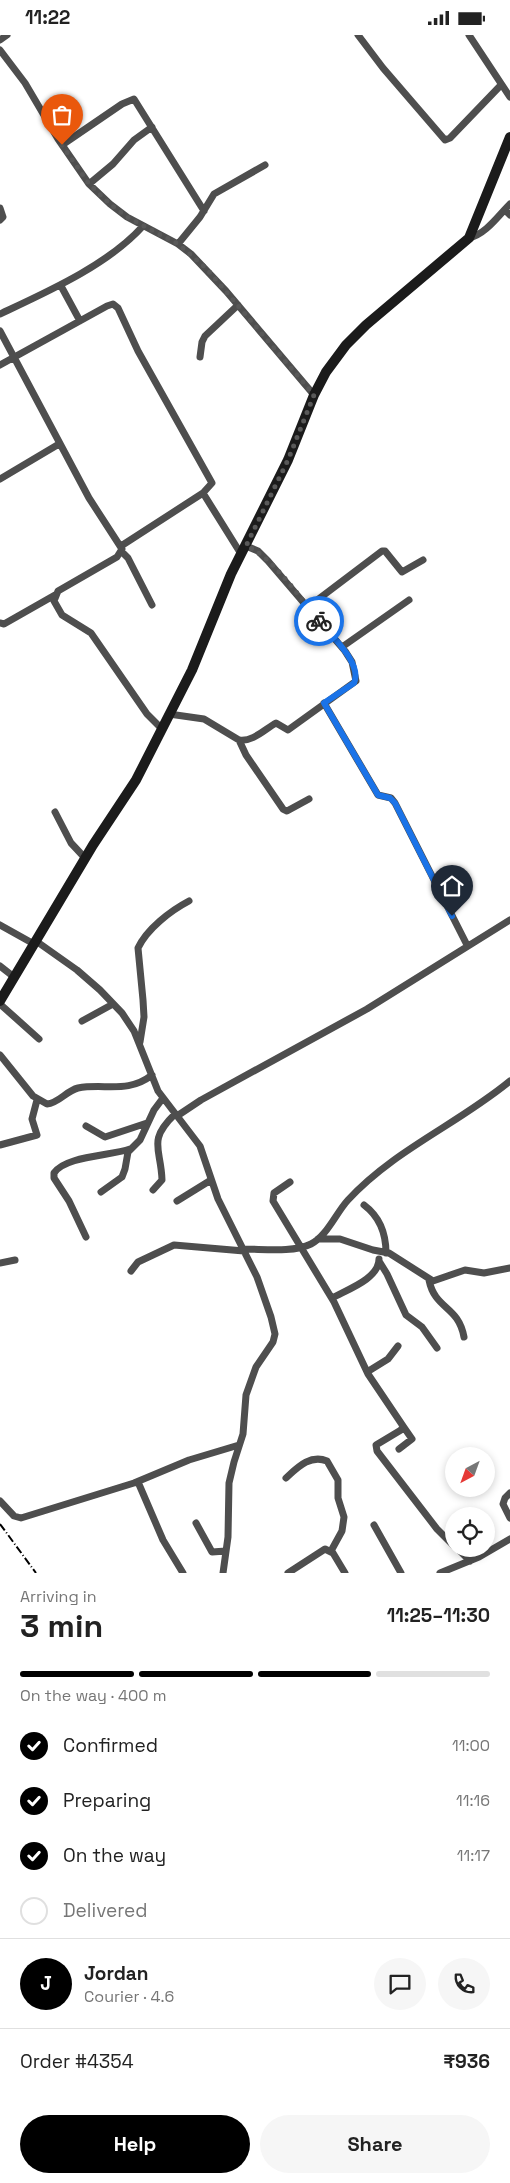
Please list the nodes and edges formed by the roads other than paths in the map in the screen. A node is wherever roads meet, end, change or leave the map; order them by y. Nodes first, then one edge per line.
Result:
1 (7, 35) edge
2 (358, 35) edge
3 (469, 35) edge
4 (0, 40) edge
5 (0, 50) edge
6 (501, 85) junction
7 (510, 97) edge
8 (152, 127) junction
9 (510, 137) edge
10 (62, 145) junction
11 (265, 165) dead end
12 (89, 184) junction
13 (0, 208) edge
14 (508, 210) edge
15 (204, 211) junction
16 (0, 220) edge
17 (143, 226) junction
18 (467, 240) junction
19 (178, 244) junction
20 (61, 285) junction
21 (238, 305) junction
22 (0, 314) edge
23 (80, 321) junction
24 (0, 331) edge
25 (14, 357) junction
26 (200, 357) dead end
27 (0, 365) edge
28 (314, 395) junction
29 (59, 444) junction
30 (0, 479) edge
31 (203, 493) junction
32 (121, 549) junction
33 (244, 550) junction
34 (423, 560) dead end
35 (55, 595) junction
36 (409, 600) dead end
37 (152, 605) dead end
38 (308, 607) junction
39 (0, 623) edge
40 (342, 647) junction
41 (324, 703) junction
42 (169, 714) junction
43 (162, 729) junction
44 (239, 740) junction
45 (309, 799) dead end
46 (55, 811) dead end
47 (85, 858) junction
48 (189, 901) dead end
49 (510, 920) edge
50 (0, 925) edge
51 (35, 943) junction
52 (467, 945) junction
53 (0, 965) edge
54 (14, 977) junction
55 (0, 1003) edge
56 (113, 1003) junction
57 (82, 1021) dead end
58 (38, 1039) dead end
59 (140, 1043) junction
60 (0, 1055) edge
61 (152, 1075) junction
62 (510, 1081) edge
63 (163, 1098) junction
64 (37, 1100) junction
65 (176, 1115) junction
66 (147, 1123) junction
67 (86, 1126) dead end
68 (0, 1145) edge
69 (130, 1149) junction
70 (211, 1181) junction
71 (290, 1182) dead end
72 (153, 1191) dead end
73 (101, 1192) dead end
74 (177, 1201) dead end
75 (364, 1205) dead end
76 (86, 1237) dead end
77 (318, 1239) junction
78 (301, 1247) junction
79 (243, 1250) junction
80 (377, 1252) junction
81 (386, 1253) junction
82 (15, 1260) dead end
83 (379, 1261) junction
84 (0, 1263) edge
85 (510, 1268) edge
86 (132, 1271) dead end
87 (429, 1280) junction
88 (332, 1298) junction
89 (464, 1337) dead end
90 (398, 1346) dead end
91 (437, 1348) dead end
92 (367, 1372) junction
93 (403, 1427) junction
94 (239, 1445) junction
95 (399, 1449) dead end
96 (286, 1478) dead end
97 (138, 1482) junction
98 (510, 1493) edge
99 (0, 1501) edge
100 (510, 1518) edge
101 (196, 1523) dead end
102 (374, 1525) dead end
103 (445, 1537) edge
104 (510, 1539) edge
105 (226, 1551) junction
106 (331, 1551) junction
107 (466, 1557) edge
108 (470, 1561) junction
109 (184, 1573) edge
110 (223, 1573) edge
111 (288, 1573) edge
112 (345, 1573) edge
113 (401, 1573) edge
114 (440, 1573) edge

1 - 4 street
2 - 6 street
3 - 6 street
5 - 10 street
6 - 7 street
8 - 10 street
8 - 12 street
8 - 15 street
9 - 18 street
10 - 12 street
11 - 15 street
12 - 17 street
13 - 16 street
14 - 18 street
15 - 19 street
17 - 19 street
17 - 20 street
18 - 28 street
19 - 21 street
20 - 22 street
20 - 23 street
21 - 26 street
21 - 28 street
23 - 25 street
23 - 31 street
24 - 25 street
25 - 27 street
25 - 29 street
28 - 33 street
29 - 30 street
29 - 32 street
31 - 32 street
31 - 33 street
32 - 35 street
32 - 37 street
33 - 38 street
33 - 42 street
34 - 38 street
35 - 39 street
35 - 43 street
36 - 40 street
38 - 40 street
40 - 41 street
41 - 44 street
41 - 52 street
42 - 43 street
42 - 44 street
43 - 47 street
44 - 45 street
46 - 47 street
47 - 51 street
48 - 59 street
49 - 52 street
50 - 51 street
51 - 54 street
51 - 56 street
52 - 65 street
53 - 54 street
54 - 55 street
55 - 58 street
56 - 57 street
56 - 59 street
59 - 61 street
60 - 64 street
61 - 63 street
61 - 64 street
62 - 77 street
63 - 65 street
63 - 66 street
64 - 68 street
65 - 70 street
65 - 72 street
66 - 67 street
66 - 69 street
69 - 73 street
69 - 76 street
70 - 74 street
70 - 79 street
71 - 78 street
75 - 81 street
77 - 78 street
77 - 80 street
78 - 79 street
78 - 88 street
79 - 86 street
79 - 94 street
80 - 81 street
80 - 83 street
81 - 87 street
82 - 84 street
83 - 88 street
83 - 91 street
85 - 87 street
87 - 89 street
88 - 92 street
90 - 92 street
92 - 93 street
93 - 95 street
93 - 103 street
94 - 97 street
94 - 105 street
96 - 106 street
97 - 99 street
97 - 109 street
98 - 100 street
101 - 105 street
102 - 113 street
104 - 108 street
105 - 110 street
106 - 111 street
106 - 112 street
107 - 108 street
108 - 114 street

